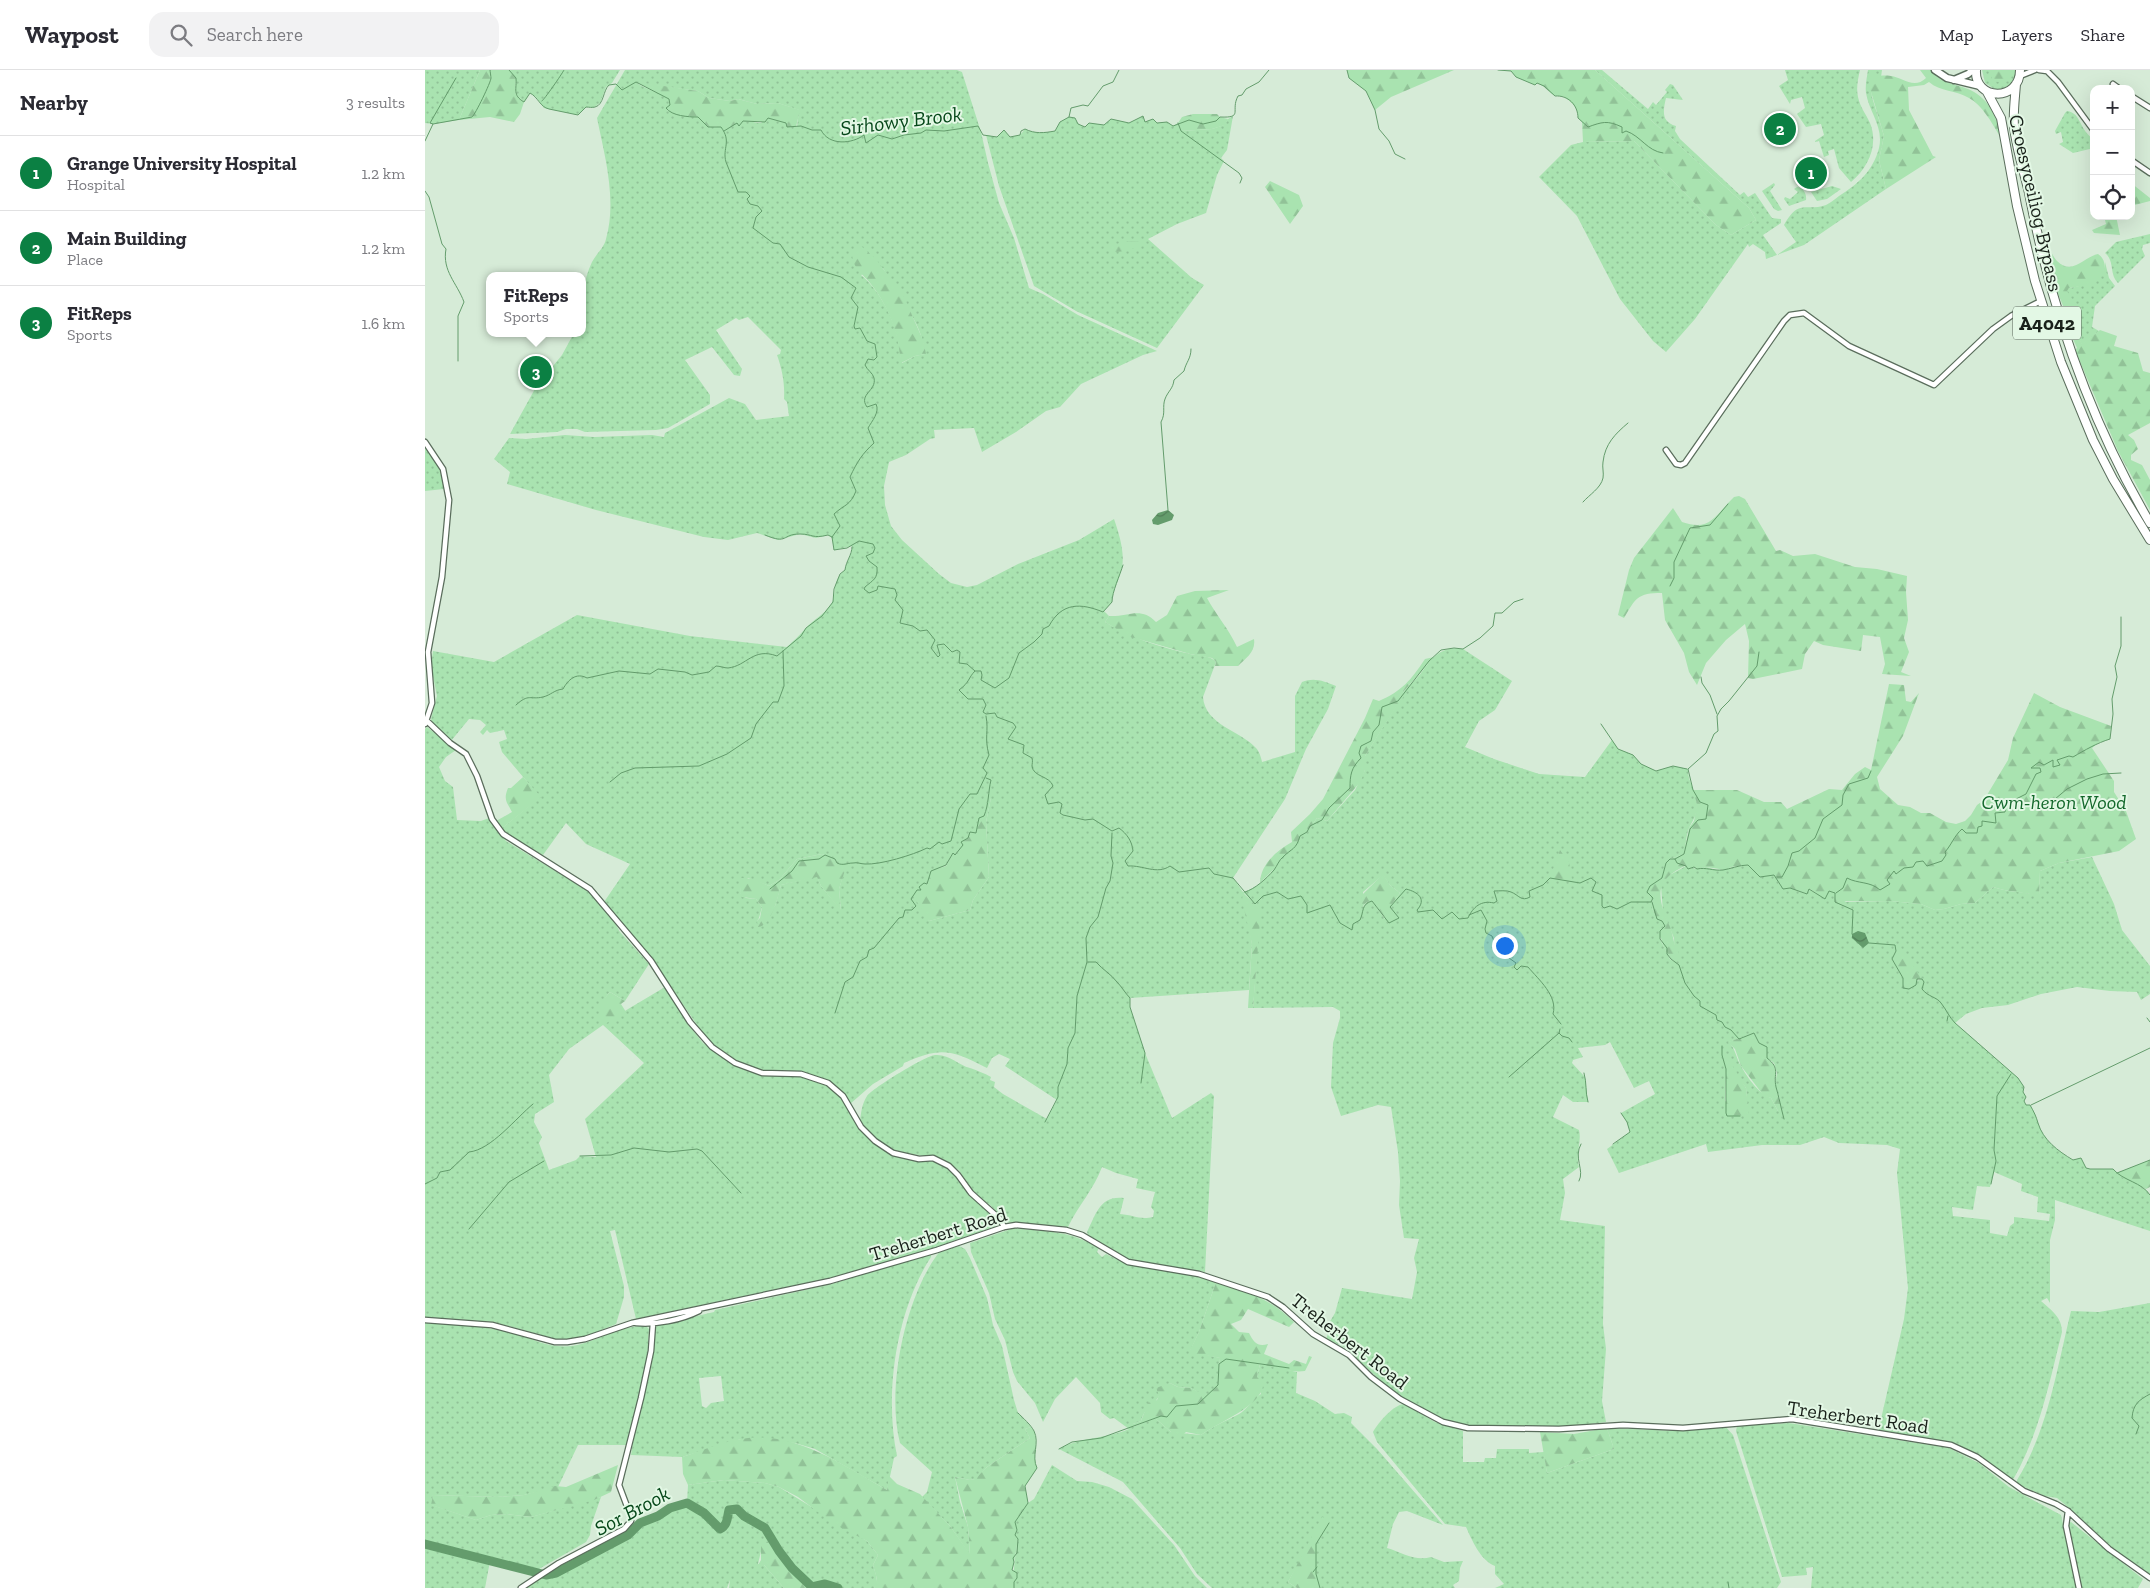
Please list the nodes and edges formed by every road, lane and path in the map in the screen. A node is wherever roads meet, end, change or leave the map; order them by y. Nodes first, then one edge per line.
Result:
1 (1935, 70) edge
2 (1974, 70) edge
3 (2037, 70) edge
4 (2047, 70) edge
5 (2020, 73) edge
6 (1954, 80) junction
7 (2016, 84) junction
8 (1984, 89) junction
9 (2135, 99) edge
10 (2150, 108) edge
11 (2093, 130) edge
12 (2135, 163) edge
13 (2150, 173) edge
14 (2041, 301) junction
15 (425, 442) edge
16 (1666, 450) dead end
17 (2150, 522) edge
18 (2150, 540) edge
19 (426, 722) edge
20 (1004, 1227) junction
21 (705, 1309) junction
22 (425, 1320) edge
23 (632, 1323) junction
24 (653, 1323) junction
25 (2068, 1511) junction
26 (2150, 1578) edge
27 (521, 1588) edge
28 (2079, 1588) edge

1 - 6 main road
2 - 6 main road
2 - 8 highway, Croesyceiliog Bypass
3 - 4 street
3 - 5 street
4 - 11 street
5 - 7 highway
6 - 8 main road
7 - 8 highway
7 - 17 highway, Croesyceiliog Bypass / A4042
8 - 14 highway, Croesyceiliog Bypass / A4042
9 - 10 street
12 - 13 street
14 - 16 street
14 - 18 highway, Croesyceiliog Bypass / A4042
15 - 19 street
19 - 20 street
20 - 21 street, Treherbert Road
20 - 25 street, Treherbert Road
21 - 23 street, Treherbert Road
21 - 24 street
22 - 23 street, Treherbert Road
23 - 24 street
24 - 27 street
25 - 26 street, Treherbert Road
25 - 28 street

